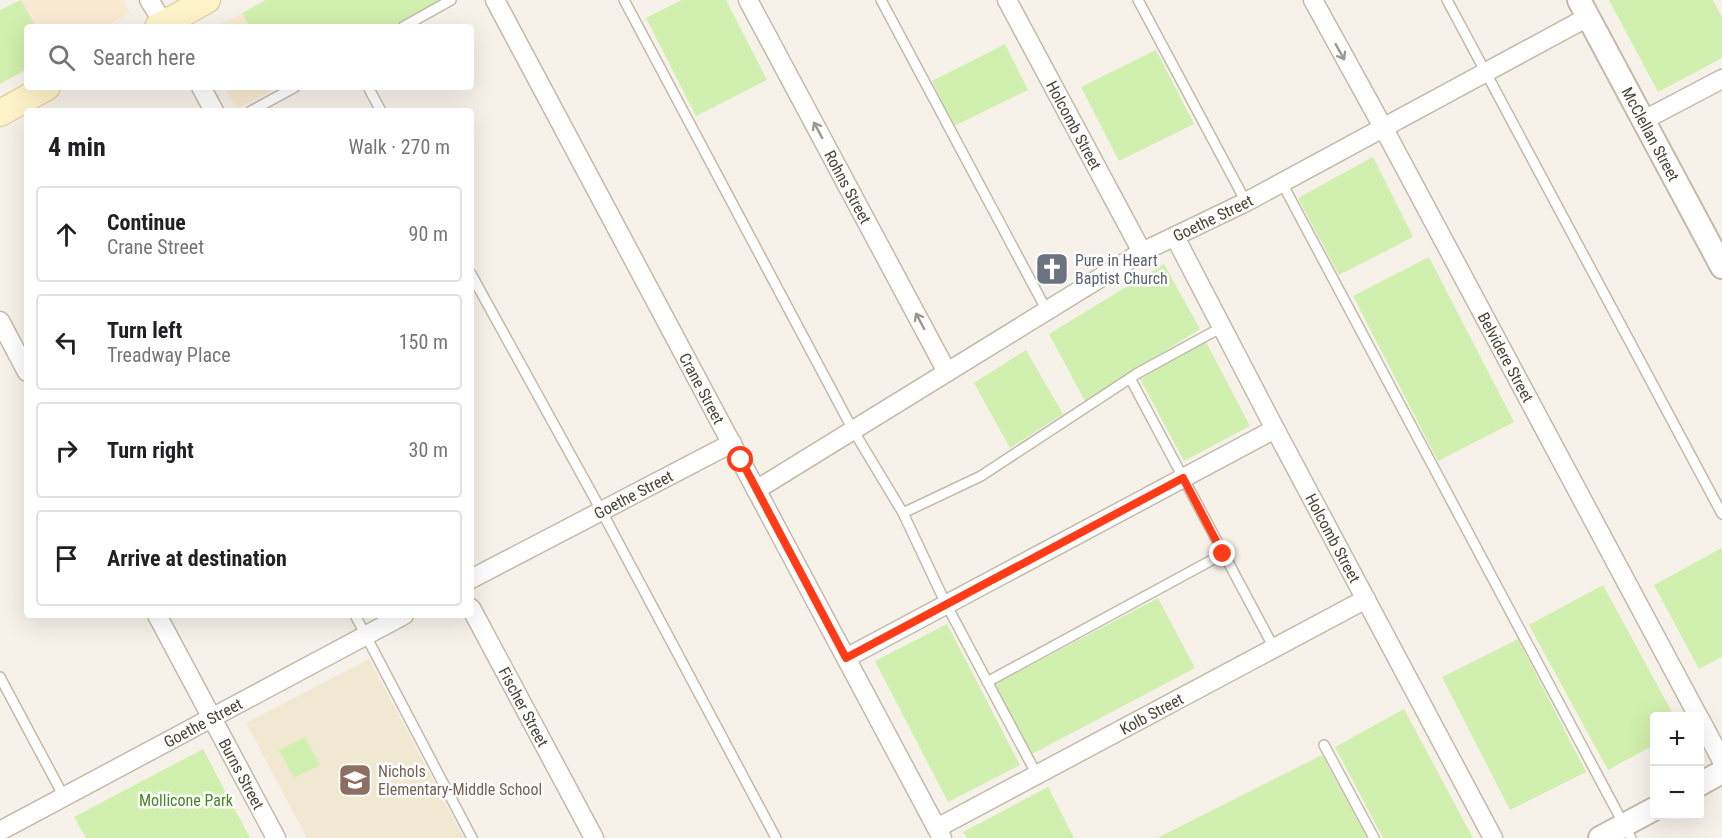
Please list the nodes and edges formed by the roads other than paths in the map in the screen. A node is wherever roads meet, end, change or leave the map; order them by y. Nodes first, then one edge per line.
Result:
1 (149, 0) edge
2 (207, 0) edge
3 (451, 0) edge
4 (495, 0) edge
5 (624, 0) edge
6 (748, 0) edge
7 (881, 0) edge
8 (1007, 0) edge
9 (1138, 0) edge
10 (1313, 0) edge
11 (1447, 0) edge
12 (1583, 8) edge
13 (162, 24) edge
14 (166, 24) edge
15 (409, 24) edge
16 (1485, 72) junction
17 (1722, 79) edge
18 (42, 90) edge
19 (203, 90) edge
20 (290, 90) edge
21 (370, 90) edge
22 (212, 108) edge
23 (256, 108) edge
24 (379, 108) edge
25 (0, 113) edge
26 (1644, 120) junction
27 (1384, 129) junction
28 (1282, 183) junction
29 (1245, 202) junction
30 (1175, 237) junction
31 (1142, 252) junction
32 (1722, 267) edge
33 (474, 279) edge
34 (1047, 311) junction
35 (0, 321) edge
36 (1222, 327) junction
37 (24, 366) edge
38 (947, 372) junction
39 (1130, 378) junction
40 (1275, 429) junction
41 (853, 430) junction
42 (732, 443) junction
43 (1183, 478) junction
44 (756, 490) junction
45 (601, 510) junction
46 (903, 513) junction
47 (1722, 514) edge
48 (1223, 554) junction
49 (474, 577) edge
50 (1366, 599) junction
51 (946, 604) junction
52 (474, 614) edge
53 (159, 618) edge
54 (357, 618) edge
55 (398, 618) edge
56 (366, 635) junction
57 (1274, 648) junction
58 (846, 658) junction
59 (0, 677) edge
60 (987, 682) junction
61 (1696, 712) edge
62 (212, 718) junction
63 (1704, 727) edge
64 (1324, 745) dead end
65 (1722, 761) edge
66 (1722, 772) edge
67 (1037, 775) junction
68 (1704, 782) edge
69 (64, 797) junction
70 (1650, 812) edge
71 (0, 831) edge
72 (1627, 832) edge
73 (940, 833) edge
74 (276, 838) edge
75 (472, 838) edge
76 (594, 838) edge
77 (776, 838) edge
78 (1374, 838) edge
79 (1493, 838) edge
80 (1600, 838) edge

1 - 13 street
2 - 14 main road
3 - 15 lane
4 - 42 street, Crane Street
5 - 41 lane
38 -> 6 street, Rohns Street
7 - 34 lane
8 - 31 street, Holcomb Street
9 - 29 lane
10 -> 27 street, Belvidere Street
11 - 16 lane
12 - 16 street, Goethe Street
12 - 26 street, McClellan Street
16 - 27 street, Goethe Street
16 - 47 lane
17 - 26 street
18 - 25 main road
19 - 22 street
20 - 23 lane
21 - 24 lane
26 - 32 street, McClellan Street
27 - 28 street, Goethe Street
27 - 61 street, Belvidere Street
28 - 29 street, Goethe Street
28 - 72 lane
29 - 30 street, Goethe Street
30 - 31 street, Goethe Street
30 - 36 street, Holcomb Street
31 - 34 street, Goethe Street
33 - 45 lane
34 - 38 street, Goethe Street
35 - 37 street
36 - 39 lane
36 - 40 street, Holcomb Street
38 - 41 street, Goethe Street
39 - 43 lane
39 - 46 lane
40 - 43 street
40 - 50 street, Holcomb Street
41 - 44 street, Goethe Street
41 - 46 lane
42 - 44 street, Crane Street
42 - 45 street, Goethe Street
43 - 48 lane
43 - 51 street
44 - 58 street, Crane Street
45 - 49 street, Goethe Street
45 - 77 lane
46 - 51 lane
48 - 57 lane
48 - 60 lane
50 - 57 street, Kolb Street
50 - 79 street, Holcomb Street
51 - 58 street
51 - 60 lane
52 - 76 street, Fischer Street
53 - 62 street, Burns Street
54 - 56 lane
55 - 56 street, Goethe Street
56 - 62 street, Goethe Street
56 - 75 lane
57 - 67 street, Kolb Street
58 - 73 street, Crane Street
59 - 69 lane
60 - 67 lane
62 - 69 street, Goethe Street
62 - 74 street, Burns Street
63 - 65 street, Belvidere Street
64 - 78 lane
66 - 68 street
67 - 73 street, Kolb Street
69 - 71 street, Goethe Street
70 - 72 street
72 - 80 street

